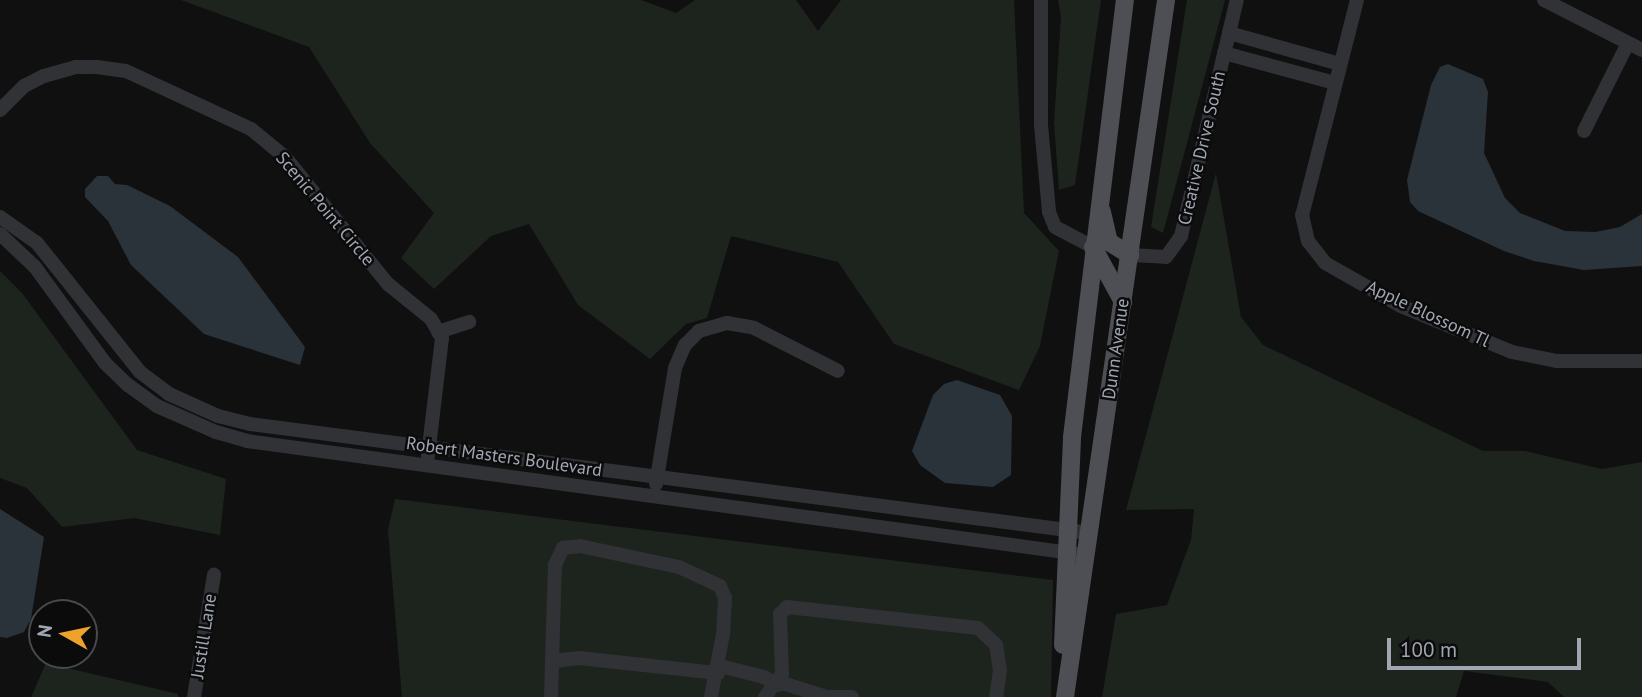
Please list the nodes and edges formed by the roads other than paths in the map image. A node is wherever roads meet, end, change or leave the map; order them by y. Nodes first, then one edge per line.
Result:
1 (1041, 0) edge
2 (1125, 0) edge
3 (1166, 0) edge
4 (1237, 0) edge
5 (1357, 0) edge
6 (1544, 0) edge
7 (1229, 33) junction
8 (1628, 43) junction
9 (1642, 50) edge
10 (1224, 53) junction
11 (1340, 64) junction
12 (1335, 83) junction
13 (0, 110) edge
14 (1584, 131) dead end
15 (1100, 188) junction
16 (0, 217) edge
17 (0, 234) edge
18 (1093, 247) junction
19 (1130, 256) junction
20 (1123, 302) junction
21 (469, 322) dead end
22 (438, 332) junction
23 (1642, 361) edge
24 (838, 370) dead end
25 (429, 448) junction
26 (427, 465) junction
27 (657, 478) junction
28 (654, 496) junction
29 (1068, 530) junction
30 (1090, 533) junction
31 (1067, 552) junction
32 (1086, 555) junction
33 (214, 575) dead end
34 (554, 660) junction
35 (719, 669) junction
36 (778, 684) junction
37 (194, 697) edge
38 (551, 697) edge
39 (711, 697) edge
40 (765, 697) edge
41 (827, 697) edge
42 (852, 697) edge
43 (996, 697) edge
44 (1063, 697) edge

1 - 18 street
2 - 15 main road, Dunn Avenue
3 - 19 main road, Dunn Avenue
4 - 7 street, Creative Drive South
5 - 11 street, Apple Blossom Tl
6 - 8 street
7 - 10 street, Creative Drive South
7 - 11 street
8 - 9 street
8 - 14 street
10 - 12 street
10 - 19 street, Creative Drive South
11 - 12 street, Apple Blossom Tl
12 - 23 street, Apple Blossom Tl
13 - 22 street, Scenic Point Circle
15 - 18 main road, Dunn Avenue
15 - 19 main road
16 - 25 street, Robert Masters Boulevard
17 - 26 street, Robert Masters Boulevard
18 - 20 main road
18 - 29 main road, Dunn Avenue
19 - 20 main road, Dunn Avenue
20 - 30 main road, Dunn Avenue
21 - 22 street
22 - 25 street
24 - 27 street
25 - 26 street
25 - 27 street, Robert Masters Boulevard
26 - 28 street, Robert Masters Boulevard
27 - 28 street
27 - 29 street, Robert Masters Boulevard
28 - 31 street, Robert Masters Boulevard
29 - 30 street, Robert Masters Boulevard
29 - 31 main road, Dunn Avenue
30 - 32 main road, Dunn Avenue
31 - 32 street, Robert Masters Boulevard
31 - 44 main road, Dunn Avenue
32 - 44 main road, Dunn Avenue
33 - 37 street, Justill Lane
34 - 35 street
34 - 35 street
34 - 38 street
35 - 36 street
35 - 39 street
36 - 40 street
36 - 41 street
36 - 43 street
41 - 42 street

